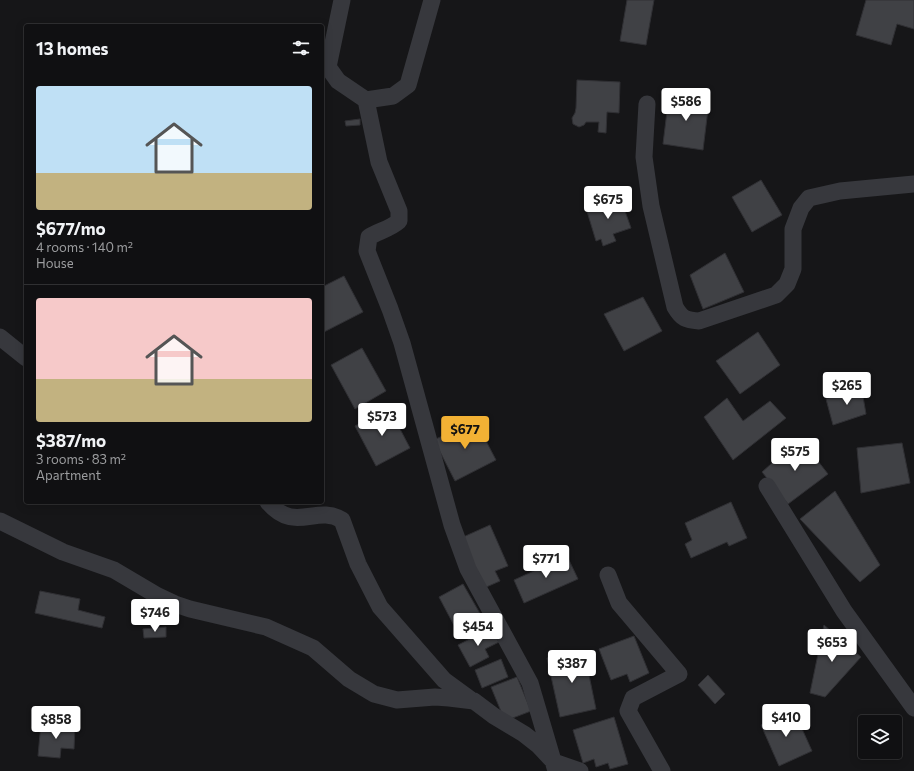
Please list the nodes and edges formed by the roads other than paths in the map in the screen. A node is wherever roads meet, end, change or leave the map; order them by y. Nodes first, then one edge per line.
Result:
1 (342, 0) edge
2 (432, 0) edge
3 (366, 100) junction
4 (647, 104) dead end
5 (914, 184) edge
6 (0, 337) edge
7 (24, 356) edge
8 (768, 486) dead end
9 (270, 504) edge
10 (0, 521) edge
11 (608, 575) dead end
12 (474, 701) junction
13 (914, 708) edge
14 (555, 766) edge
15 (580, 771) edge
16 (662, 771) edge

1 - 3 street
2 - 3 street
3 - 14 street
4 - 5 street
6 - 7 street
8 - 13 street
9 - 12 street
10 - 12 street
11 - 16 street
12 - 14 street
14 - 15 street

